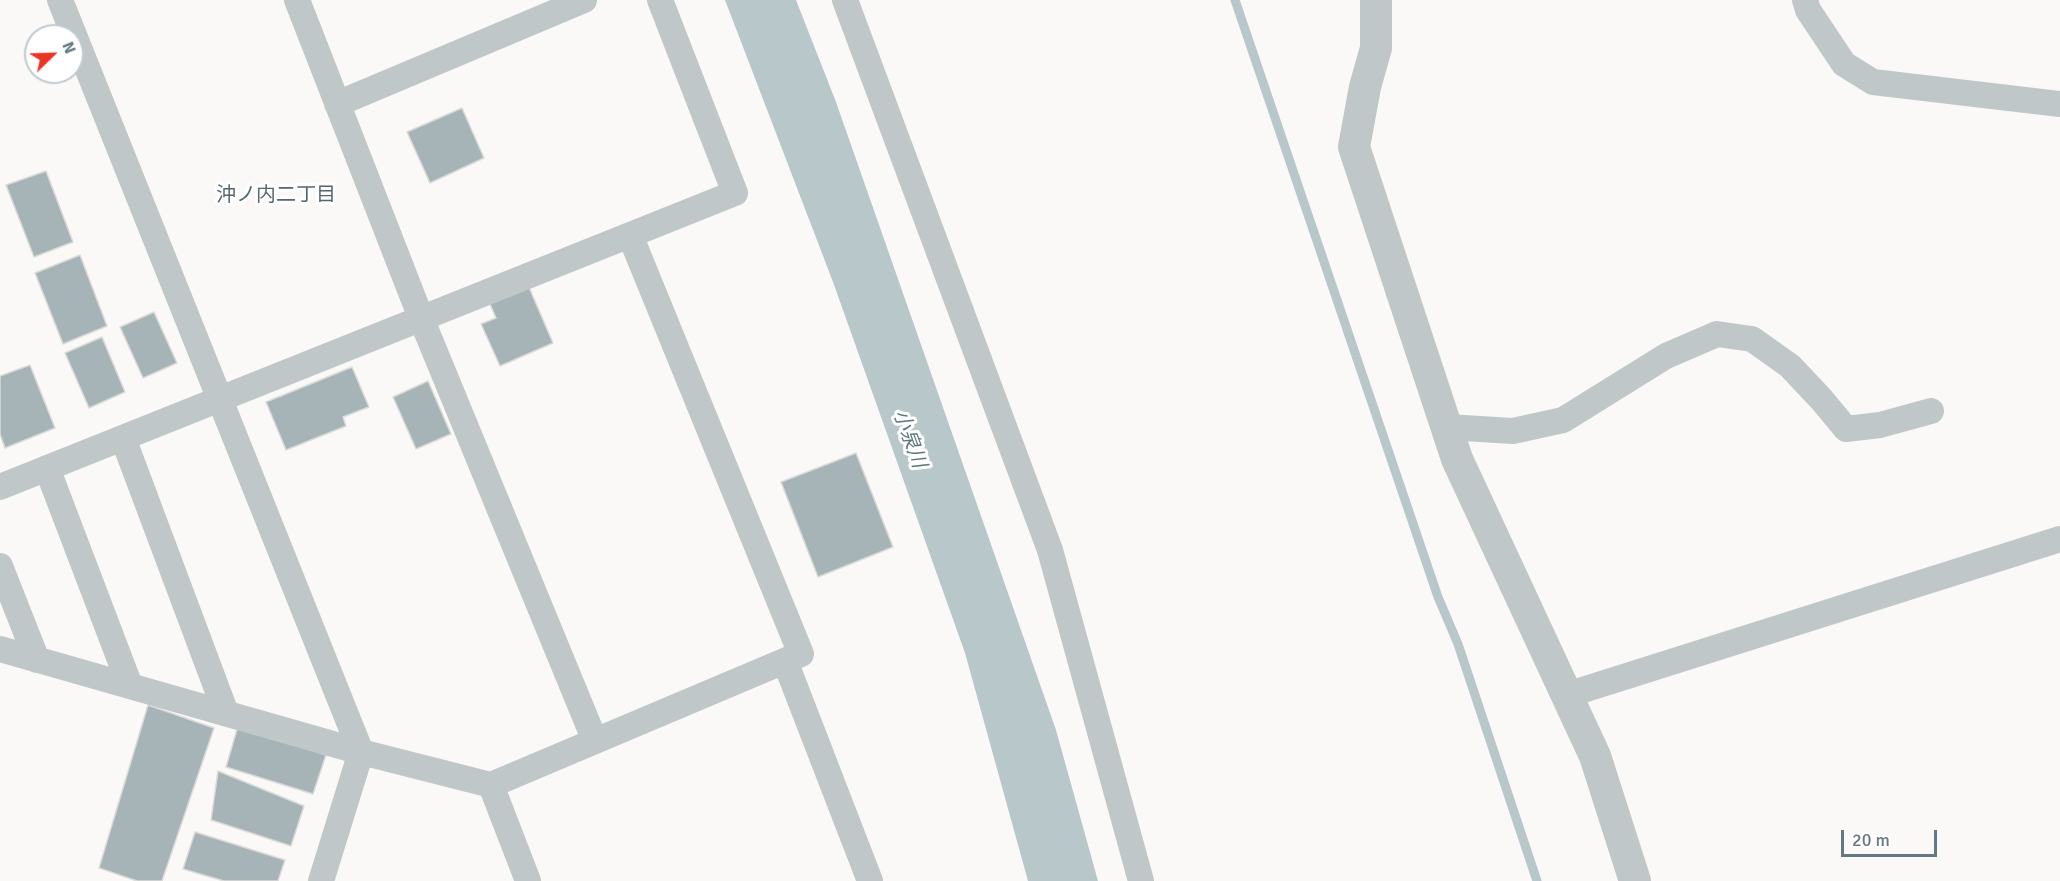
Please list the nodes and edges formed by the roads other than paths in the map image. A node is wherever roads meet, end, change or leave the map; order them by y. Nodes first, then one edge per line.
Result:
1 (60, 0) edge
2 (297, 0) edge
3 (584, 0) edge
4 (660, 0) edge
5 (845, 0) edge
6 (1376, 0) edge
7 (1805, 0) edge
8 (337, 104) junction
9 (2060, 104) edge
10 (630, 235) junction
11 (421, 318) junction
12 (219, 400) junction
13 (1931, 411) dead end
14 (1447, 427) junction
15 (123, 438) junction
16 (47, 468) junction
17 (0, 487) edge
18 (2060, 539) edge
19 (0, 566) edge
20 (0, 649) edge
21 (37, 660) junction
22 (785, 661) junction
23 (130, 686) junction
24 (1567, 695) junction
25 (226, 713) junction
26 (595, 741) junction
27 (361, 752) junction
28 (491, 785) junction
29 (321, 881) edge
30 (528, 881) edge
31 (870, 881) edge
32 (1141, 881) edge
33 (1635, 881) edge

1 - 12 street
2 - 8 street
3 - 8 street
4 - 10 street
5 - 32 street
6 - 14 street
7 - 9 street
8 - 11 street
10 - 11 street
10 - 22 street
11 - 12 street
11 - 26 street
12 - 15 street
12 - 27 street
13 - 14 street
14 - 24 street
15 - 16 street
15 - 25 street
16 - 17 street
16 - 23 street
18 - 24 street
19 - 21 street
20 - 21 street
21 - 23 street
22 - 26 street
22 - 31 street
23 - 25 street
24 - 33 street
25 - 27 street
26 - 28 street
27 - 28 street
27 - 29 street
28 - 30 street

